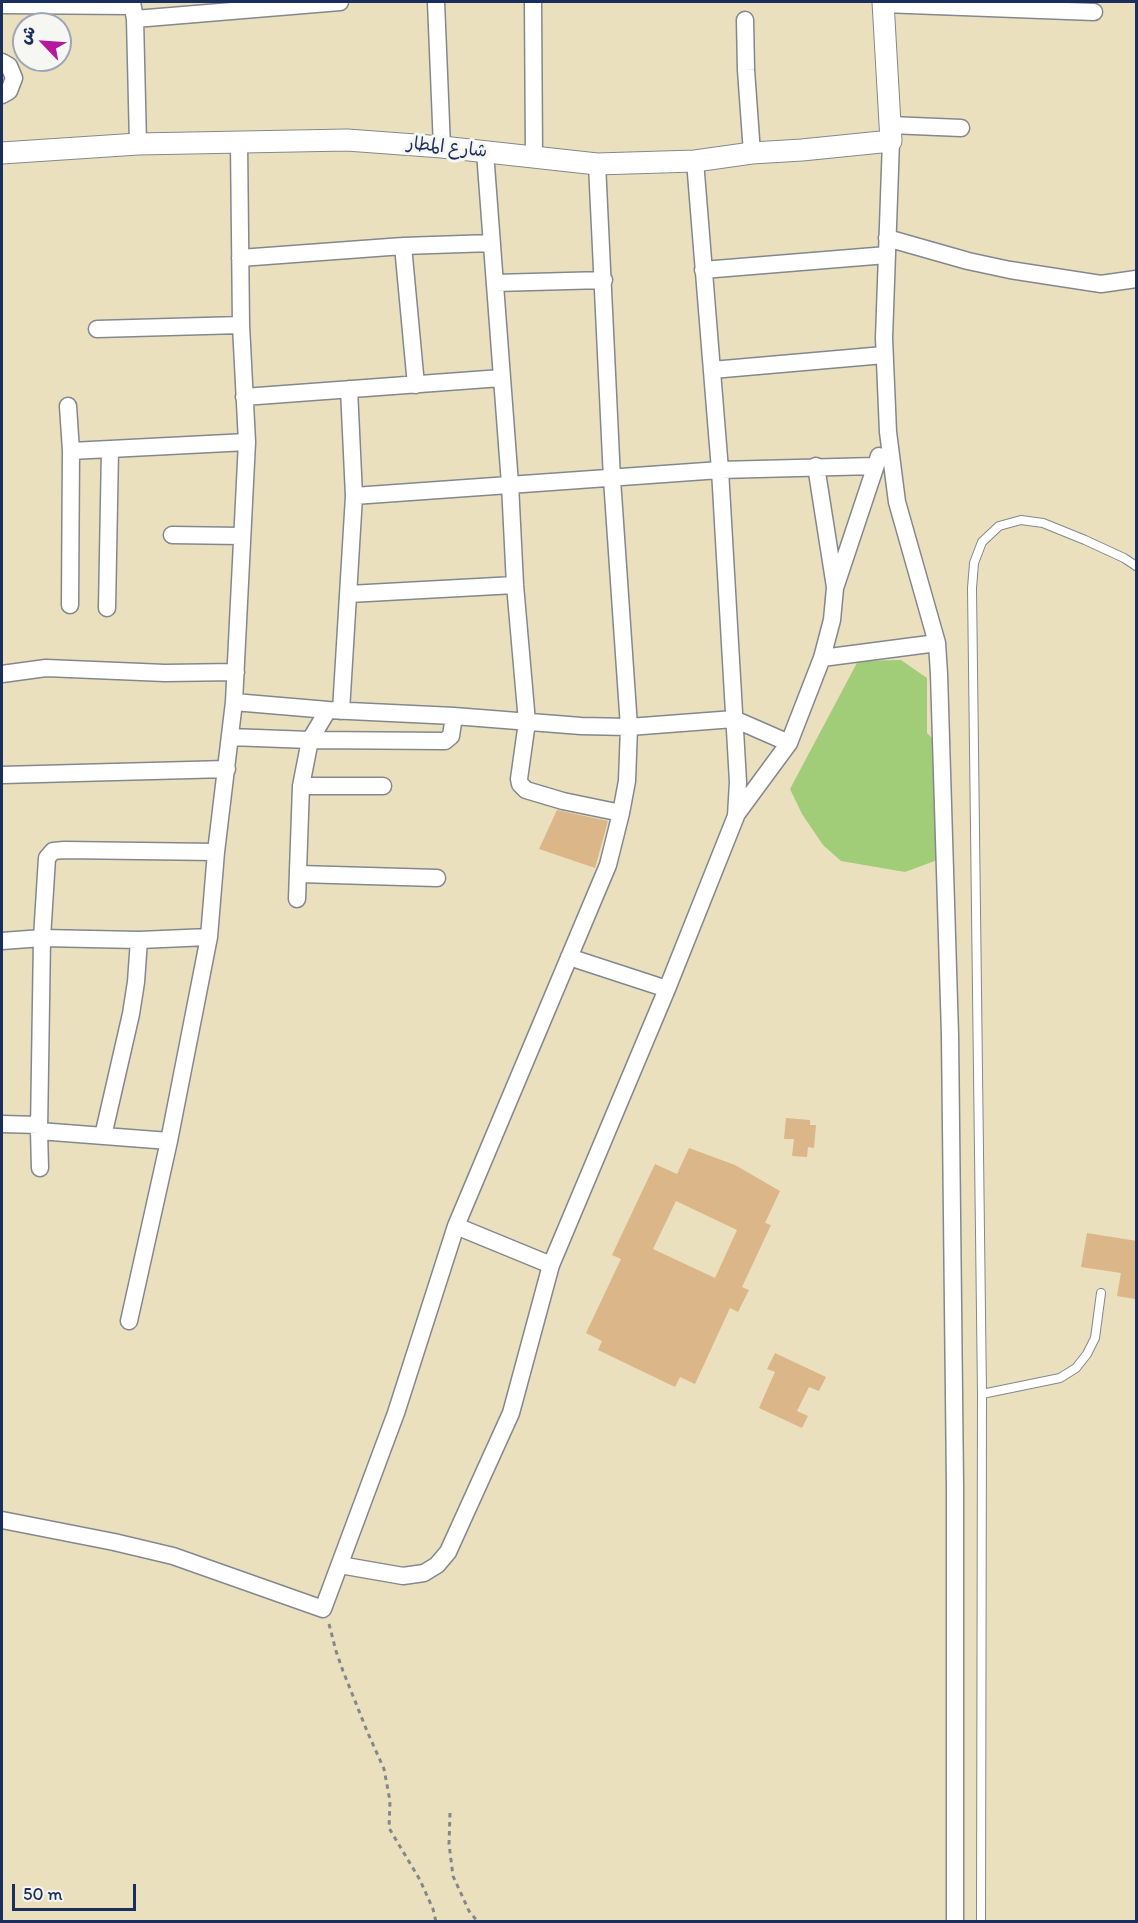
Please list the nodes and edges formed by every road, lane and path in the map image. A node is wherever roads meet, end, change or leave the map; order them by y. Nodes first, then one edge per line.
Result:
1 (340, 2) edge
2 (436, 2) edge
3 (533, 2) edge
4 (31, 3) edge
5 (883, 3) edge
6 (2, 5) edge
7 (133, 9) edge
8 (1094, 12) dead end
9 (745, 20) dead end
10 (2, 62) edge
11 (2, 95) edge
12 (961, 128) dead end
13 (891, 133) junction
14 (239, 143) junction
15 (138, 144) junction
16 (442, 147) junction
17 (485, 152) junction
18 (2, 153) edge
19 (752, 153) junction
20 (534, 157) junction
21 (694, 161) junction
22 (597, 164) junction
23 (886, 238) junction
24 (492, 243) junction
25 (403, 246) junction
26 (887, 255) junction
27 (240, 258) junction
28 (704, 270) junction
29 (1137, 279) edge
30 (604, 280) junction
31 (495, 283) junction
32 (241, 325) junction
33 (98, 329) dead end
34 (884, 355) junction
35 (712, 370) junction
36 (501, 378) junction
37 (416, 386) junction
38 (349, 389) junction
39 (244, 397) junction
40 (68, 406) dead end
41 (888, 432) junction
42 (247, 442) junction
43 (110, 450) junction
44 (71, 451) junction
45 (816, 466) junction
46 (875, 466) junction
47 (720, 470) junction
48 (612, 479) junction
49 (510, 484) junction
50 (354, 496) junction
51 (172, 535) dead end
52 (241, 536) junction
53 (1137, 566) edge
54 (515, 585) junction
55 (835, 588) junction
56 (349, 594) junction
57 (70, 605) dead end
58 (107, 608) dead end
59 (937, 643) junction
60 (822, 658) junction
61 (236, 672) junction
62 (2, 674) edge
63 (234, 702) junction
64 (334, 711) junction
65 (454, 716) junction
66 (734, 719) junction
67 (527, 722) junction
68 (629, 727) junction
69 (230, 737) junction
70 (310, 740) junction
71 (789, 743) junction
72 (226, 769) junction
73 (2, 775) edge
74 (301, 786) junction
75 (383, 786) dead end
76 (621, 813) junction
77 (736, 816) junction
78 (216, 852) junction
79 (299, 874) junction
80 (437, 878) dead end
81 (297, 899) dead end
82 (209, 937) junction
83 (42, 938) junction
84 (140, 940) junction
85 (2, 941) edge
86 (569, 957) junction
87 (668, 989) junction
88 (2, 1124) edge
89 (39, 1128) junction
90 (104, 1136) junction
91 (169, 1141) junction
92 (40, 1168) dead end
93 (456, 1226) junction
94 (551, 1265) junction
95 (1101, 1293) dead end
96 (129, 1321) dead end
97 (982, 1394) junction
98 (2, 1520) edge
99 (340, 1565) junction
100 (323, 1609) junction
101 (450, 1813) dead end
102 (436, 1922) edge
103 (478, 1922) edge
104 (955, 1922) edge
105 (981, 1922) edge

1 - 7 street
2 - 16 street
3 - 20 street
4 - 6 street
4 - 7 street
5 - 8 street
5 - 13 street
7 - 15 street
9 - 19 street
10 - 11 street
12 - 13 street
13 - 19 street, شارع المطار
13 - 23 street
14 - 15 street, شارع المطار
14 - 16 street, شارع المطار
14 - 27 street
15 - 18 street, شارع المطار
16 - 17 street, شارع المطار
17 - 20 street, شارع المطار
17 - 24 street
19 - 21 street, شارع المطار
20 - 22 street, شارع المطار
21 - 22 street, شارع المطار
21 - 28 street
22 - 30 street
23 - 26 street
23 - 29 street
24 - 25 street
24 - 31 street
25 - 27 street
25 - 37 street
26 - 28 street
26 - 34 street
27 - 32 street
28 - 35 street
30 - 31 street
30 - 48 street
31 - 36 street
32 - 33 street
32 - 39 street
34 - 35 street
34 - 41 street
35 - 47 street
36 - 37 street
36 - 49 street
37 - 38 street
38 - 39 street
38 - 50 street
39 - 42 street
40 - 44 street
41 - 46 street
41 - 59 street
42 - 43 street
42 - 52 street
43 - 44 street
43 - 58 street
44 - 57 street
45 - 46 street
45 - 47 street
45 - 55 street
46 - 55 street
47 - 48 street
47 - 66 street
48 - 49 street
48 - 68 street
49 - 50 street
49 - 54 street
50 - 56 street
51 - 52 street
52 - 61 street
53 - 97 lane
54 - 56 street
54 - 67 street
55 - 60 street
56 - 64 street
59 - 60 street
59 - 104 street
60 - 71 street
61 - 62 street
61 - 63 street
63 - 64 street
63 - 69 street
64 - 65 street
64 - 70 street
65 - 67 street
65 - 70 street
66 - 68 street
66 - 71 street
66 - 77 street
67 - 68 street
67 - 76 street
68 - 76 street
69 - 70 street
69 - 72 street
70 - 74 street
71 - 77 street
72 - 73 street
72 - 78 street
74 - 75 street
74 - 79 street
76 - 86 street
77 - 87 street
78 - 82 street
78 - 83 street
79 - 80 street
79 - 81 street
82 - 84 street
82 - 91 street
83 - 84 street
83 - 85 street
83 - 89 street
84 - 90 street
86 - 87 street
86 - 93 street
87 - 94 street
88 - 89 street
89 - 90 street
89 - 92 street
90 - 91 street
91 - 96 street
93 - 94 street
93 - 99 street
94 - 99 street
95 - 97 lane
97 - 105 lane
98 - 100 street
99 - 100 street
100 - 102 path
101 - 103 path

